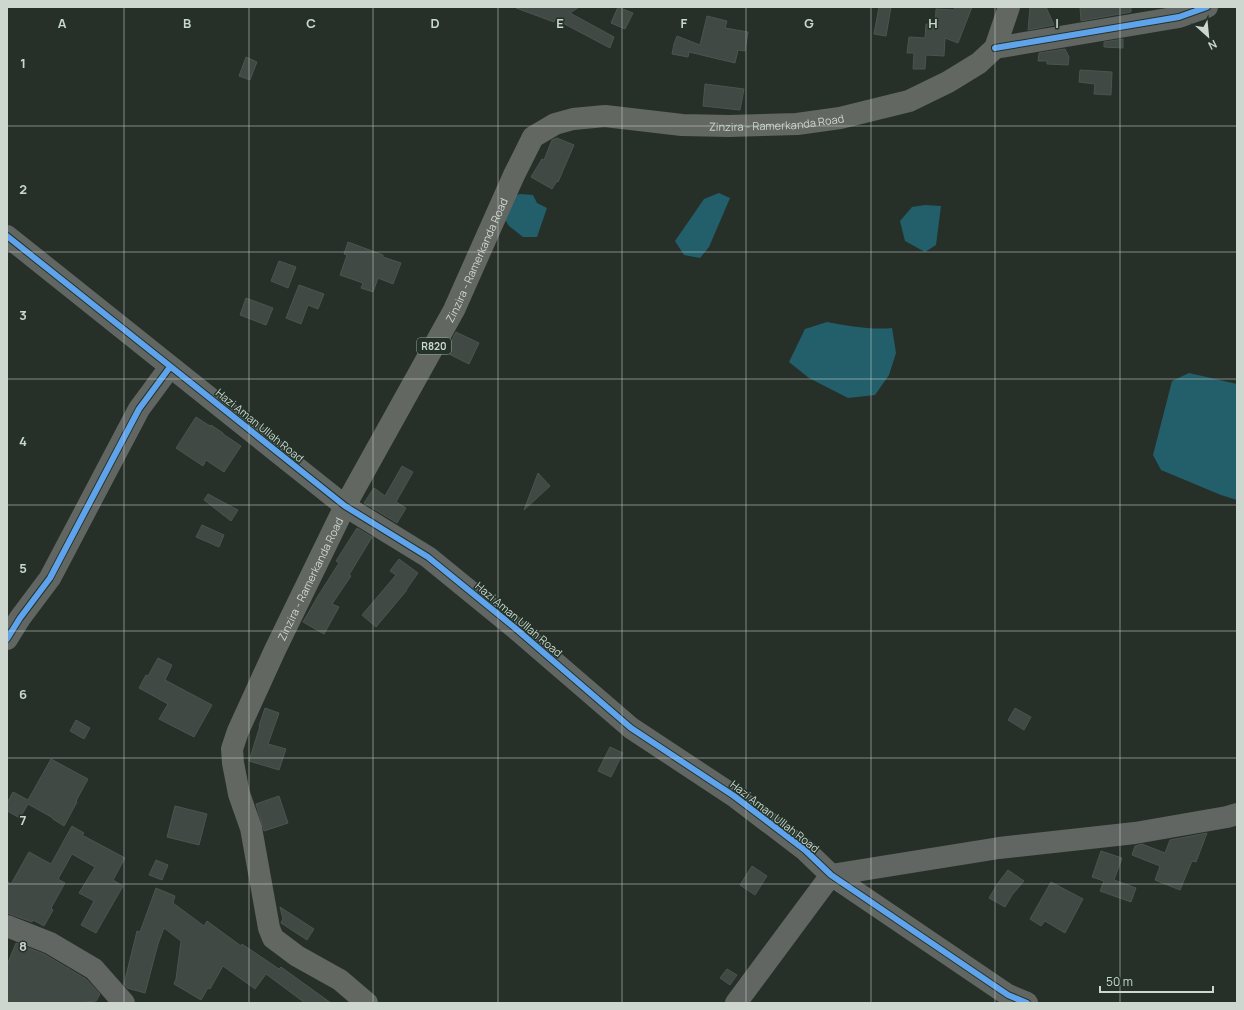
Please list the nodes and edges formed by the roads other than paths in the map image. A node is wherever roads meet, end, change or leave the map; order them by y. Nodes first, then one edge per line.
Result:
1 (1009, 7) edge
2 (1208, 7) edge
3 (995, 48) junction
4 (7, 236) edge
5 (170, 367) junction
6 (345, 506) junction
7 (7, 639) edge
8 (1237, 814) edge
9 (831, 875) junction
10 (7, 926) edge
11 (124, 1003) edge
12 (367, 1003) edge
13 (736, 1003) edge
14 (1028, 1003) edge

1 - 3 main road, Zinzira - Ramerkanda Road / R820
2 - 3 street
3 - 6 main road, Zinzira - Ramerkanda Road / R820
4 - 5 street, Hazi Aman Ullah Road
5 - 6 street, Hazi Aman Ullah Road
5 - 7 street
6 - 9 street, Hazi Aman Ullah Road
6 - 12 main road, Zinzira - Ramerkanda Road / R820
8 - 9 street
9 - 13 street
9 - 14 street, Hazi Aman Ullah Road
10 - 11 street

